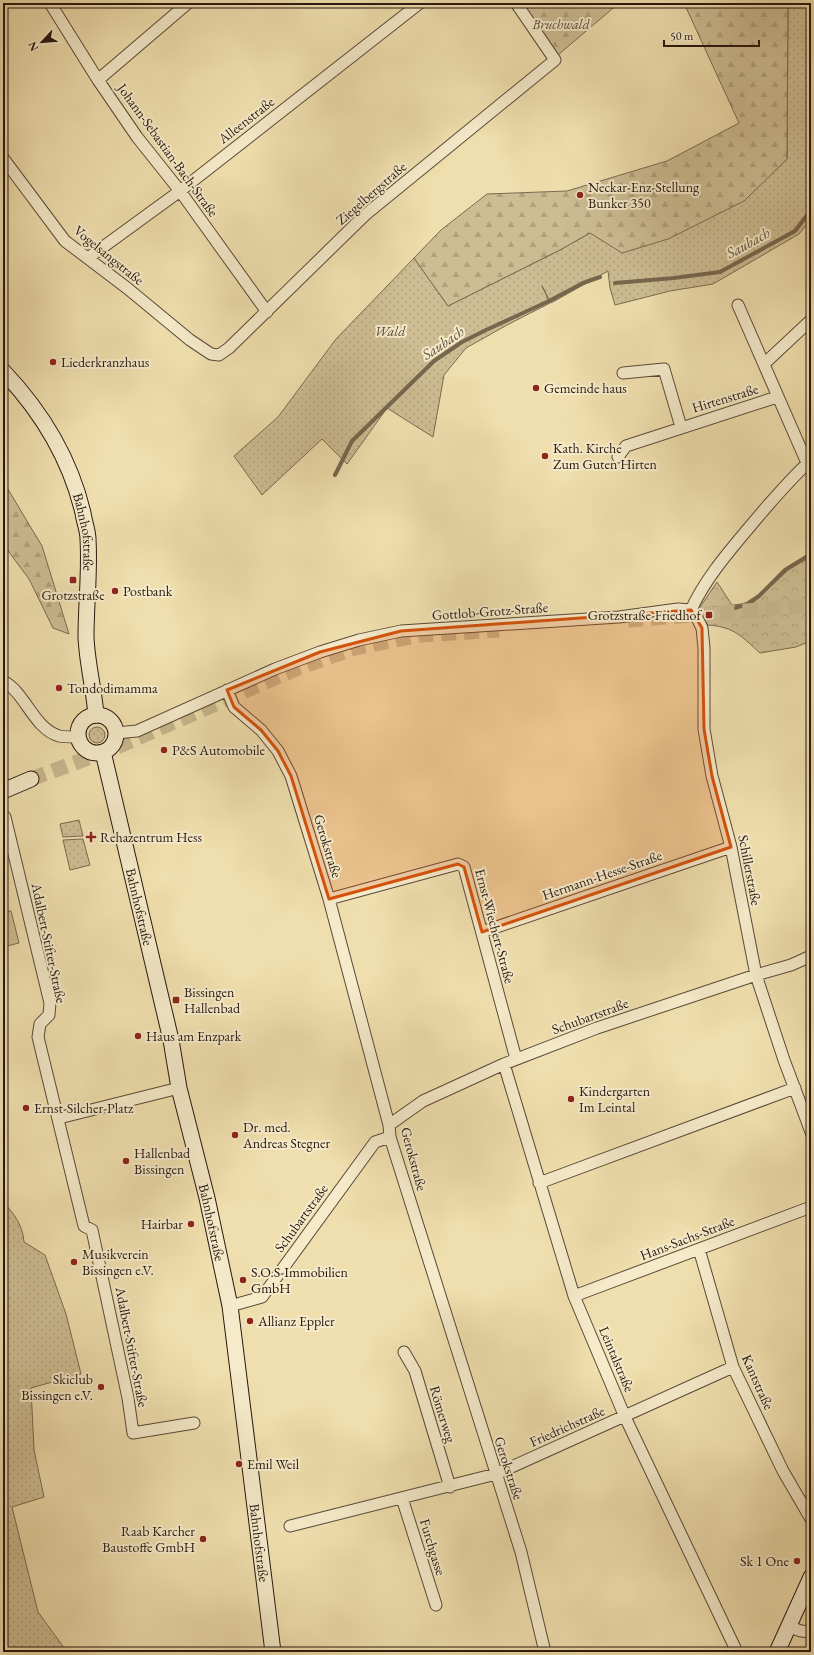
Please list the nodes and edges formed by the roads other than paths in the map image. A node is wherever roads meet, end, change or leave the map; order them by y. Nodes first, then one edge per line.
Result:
1 (50, 3) edge
2 (188, 3) edge
3 (420, 3) edge
4 (516, 3) edge
5 (98, 80) junction
6 (3, 158) edge
7 (180, 190) junction
8 (88, 258) junction
9 (738, 305) dead end
10 (266, 312) junction
11 (811, 320) edge
12 (214, 355) joint
13 (764, 364) junction
14 (3, 371) edge
15 (623, 373) dead end
16 (777, 397) junction
17 (681, 427) junction
18 (618, 457) dead end
19 (809, 462) edge
20 (691, 610) junction
21 (3, 681) edge
22 (227, 690) junction
23 (96, 715) junction
24 (116, 733) junction
25 (78, 736) junction
26 (103, 752) junction
27 (31, 779) tunnel mouth
28 (3, 791) edge
29 (5, 817) dead end
30 (731, 846) junction
31 (329, 899) junction
32 (482, 932) junction
33 (811, 956) edge
34 (756, 975) junction
35 (516, 1059) junction
36 (504, 1064) junction
37 (179, 1088) junction
38 (795, 1088) junction
39 (59, 1118) junction
40 (389, 1125) junction
41 (811, 1132) edge
42 (390, 1137) junction
43 (539, 1183) junction
44 (811, 1207) edge
45 (699, 1249) junction
46 (574, 1296) junction
47 (230, 1306) junction
48 (404, 1352) dead end
49 (733, 1367) junction
50 (625, 1417) junction
51 (194, 1422) dead end
52 (496, 1474) junction
53 (450, 1487) junction
54 (402, 1498) junction
55 (811, 1519) edge
56 (290, 1526) dead end
57 (811, 1577) edge
58 (436, 1605) dead end
59 (790, 1627) junction
60 (811, 1632) edge
61 (273, 1652) edge
62 (546, 1652) edge
63 (737, 1652) edge
64 (777, 1652) edge

1 - 5 street, Johann-Sebastian-Bach-Straße
2 - 5 street
3 - 7 street, Alleenstraße
4 - 10 street, Ziegelbergstraße
5 - 7 street, Johann-Sebastian-Bach-Straße
6 - 8 street, Vogelsangstraße
7 - 8 street, Alleenstraße
7 - 10 street, Johann-Sebastian-Bach-Straße
8 - 12 street, Vogelsangstraße
9 - 13 street
10 - 12 street, Ziegelbergstraße
11 - 13 street
13 - 16 street
14 - 23 street, Bahnhofstraße
15 - 17 street, Hirtenstraße
16 - 17 street, Hirtenstraße
16 - 19 street
17 - 18 street, Hirtenstraße
19 - 20 street
20 - 22 street, Gottlob-Grotz-Straße
20 - 30 street, Schillerstraße
21 - 25 street
22 - 24 street, Gottlob-Grotz-Straße
22 - 31 street, Gerokstraße
23 - 24 street
23 - 25 street
24 - 26 street
25 - 26 street
26 - 37 street, Bahnhofstraße
27 - 28 street
29 - 39 street, Adalbert-Stifter-Straße
30 - 32 street, Hermann-Hesse-Straße
30 - 34 street, Schillerstraße
31 - 32 street, Ernst-Wiechert-Straße
31 - 40 street, Gerokstraße
32 - 35 street, Ernst-Wiechert-Straße
33 - 34 street, Schubartstraße
34 - 35 street, Schubartstraße
34 - 38 street, Schillerstraße
35 - 36 street, Schubartstraße
36 - 40 street, Schubartstraße
36 - 43 street, Leintalstraße
37 - 39 street
37 - 47 street, Bahnhofstraße
38 - 41 street, Schillerstraße
38 - 43 street
39 - 51 street, Adalbert-Stifter-Straße
40 - 42 street, Gerokstraße
42 - 47 street, Schubartstraße
42 - 52 street, Gerokstraße
43 - 46 street, Leintalstraße
44 - 45 street, Hans-Sachs-Straße
45 - 46 street, Hans-Sachs-Straße
45 - 49 street, Kantstraße
46 - 50 street, Leintalstraße
47 - 61 street, Bahnhofstraße
48 - 53 street, Römerweg
49 - 50 street, Friedrichstraße
49 - 55 street, Kantstraße
50 - 52 street, Friedrichstraße
50 - 63 street, Leintalstraße
52 - 53 street, Friedrichstraße
52 - 62 street, Gerokstraße
53 - 54 street, Friedrichstraße
54 - 56 street, Friedrichstraße
54 - 58 street, Furchgasse
57 - 59 street
59 - 60 street
59 - 64 street

